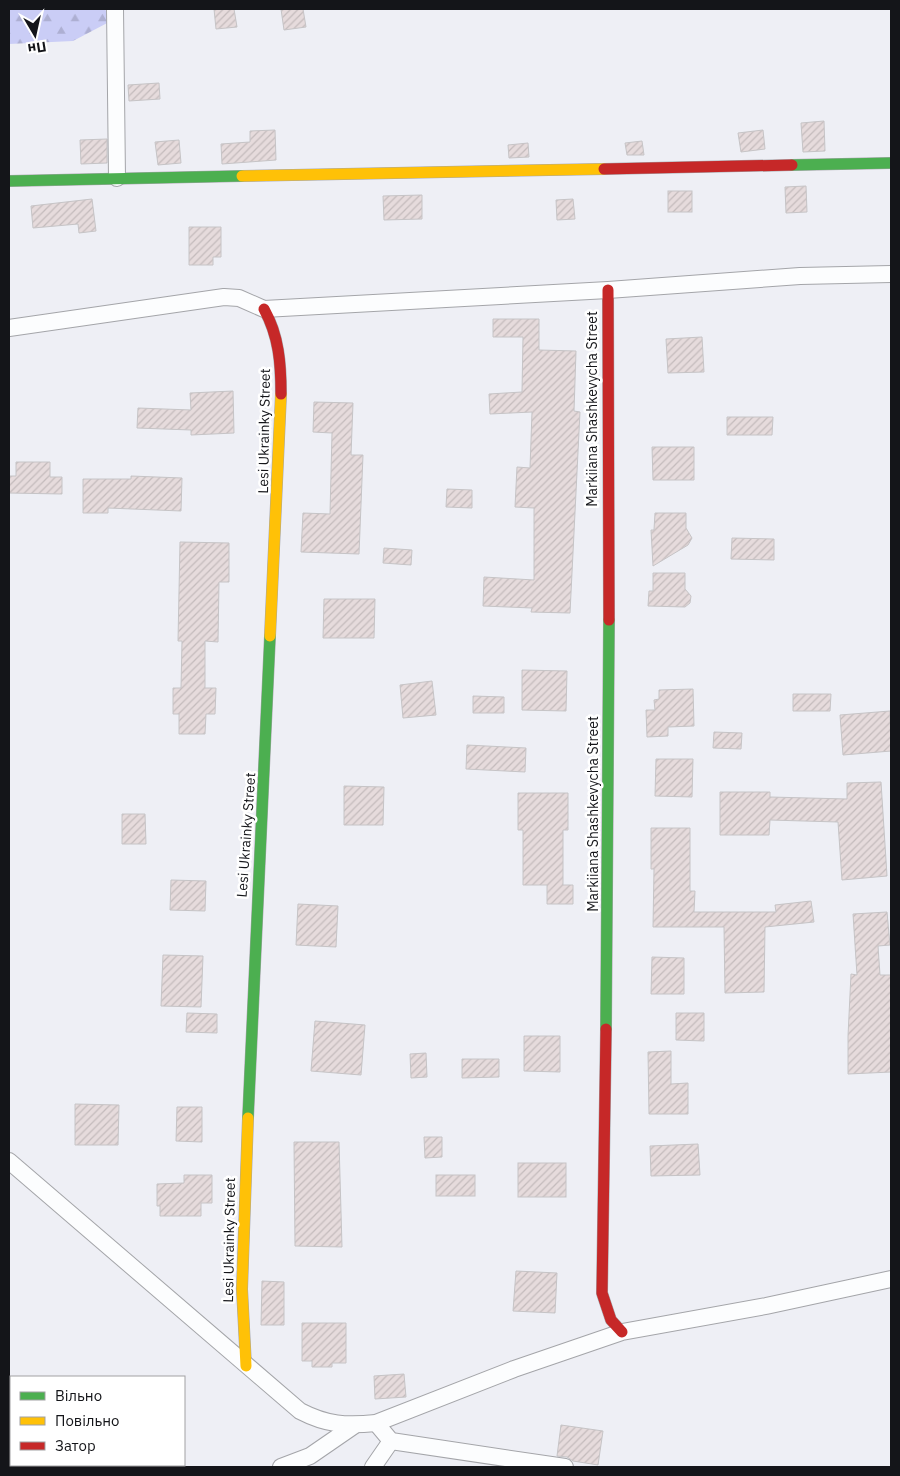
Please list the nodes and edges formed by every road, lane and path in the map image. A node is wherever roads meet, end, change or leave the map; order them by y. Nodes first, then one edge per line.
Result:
1 (115, 9) edge
2 (891, 163) edge
3 (116, 178) junction
4 (9, 181) edge
5 (891, 274) edge
6 (608, 290) junction
7 (264, 309) junction
8 (9, 328) edge
9 (9, 1161) edge
10 (891, 1279) edge
11 (622, 1332) junction
12 (246, 1366) junction
13 (376, 1423) junction
14 (355, 1425) junction
15 (391, 1441) junction
16 (280, 1467) edge
17 (373, 1467) edge
18 (565, 1467) edge

1 - 3 street
2 - 3 street
3 - 4 street
5 - 6 street
6 - 7 street
6 - 11 street, Markiiana Shashkevycha Street
7 - 8 street
7 - 12 street, Lesi Ukrainky Street
9 - 12 street
10 - 11 street
11 - 13 street
12 - 14 street
13 - 14 street
13 - 15 street
14 - 16 street
15 - 17 street
15 - 18 street

